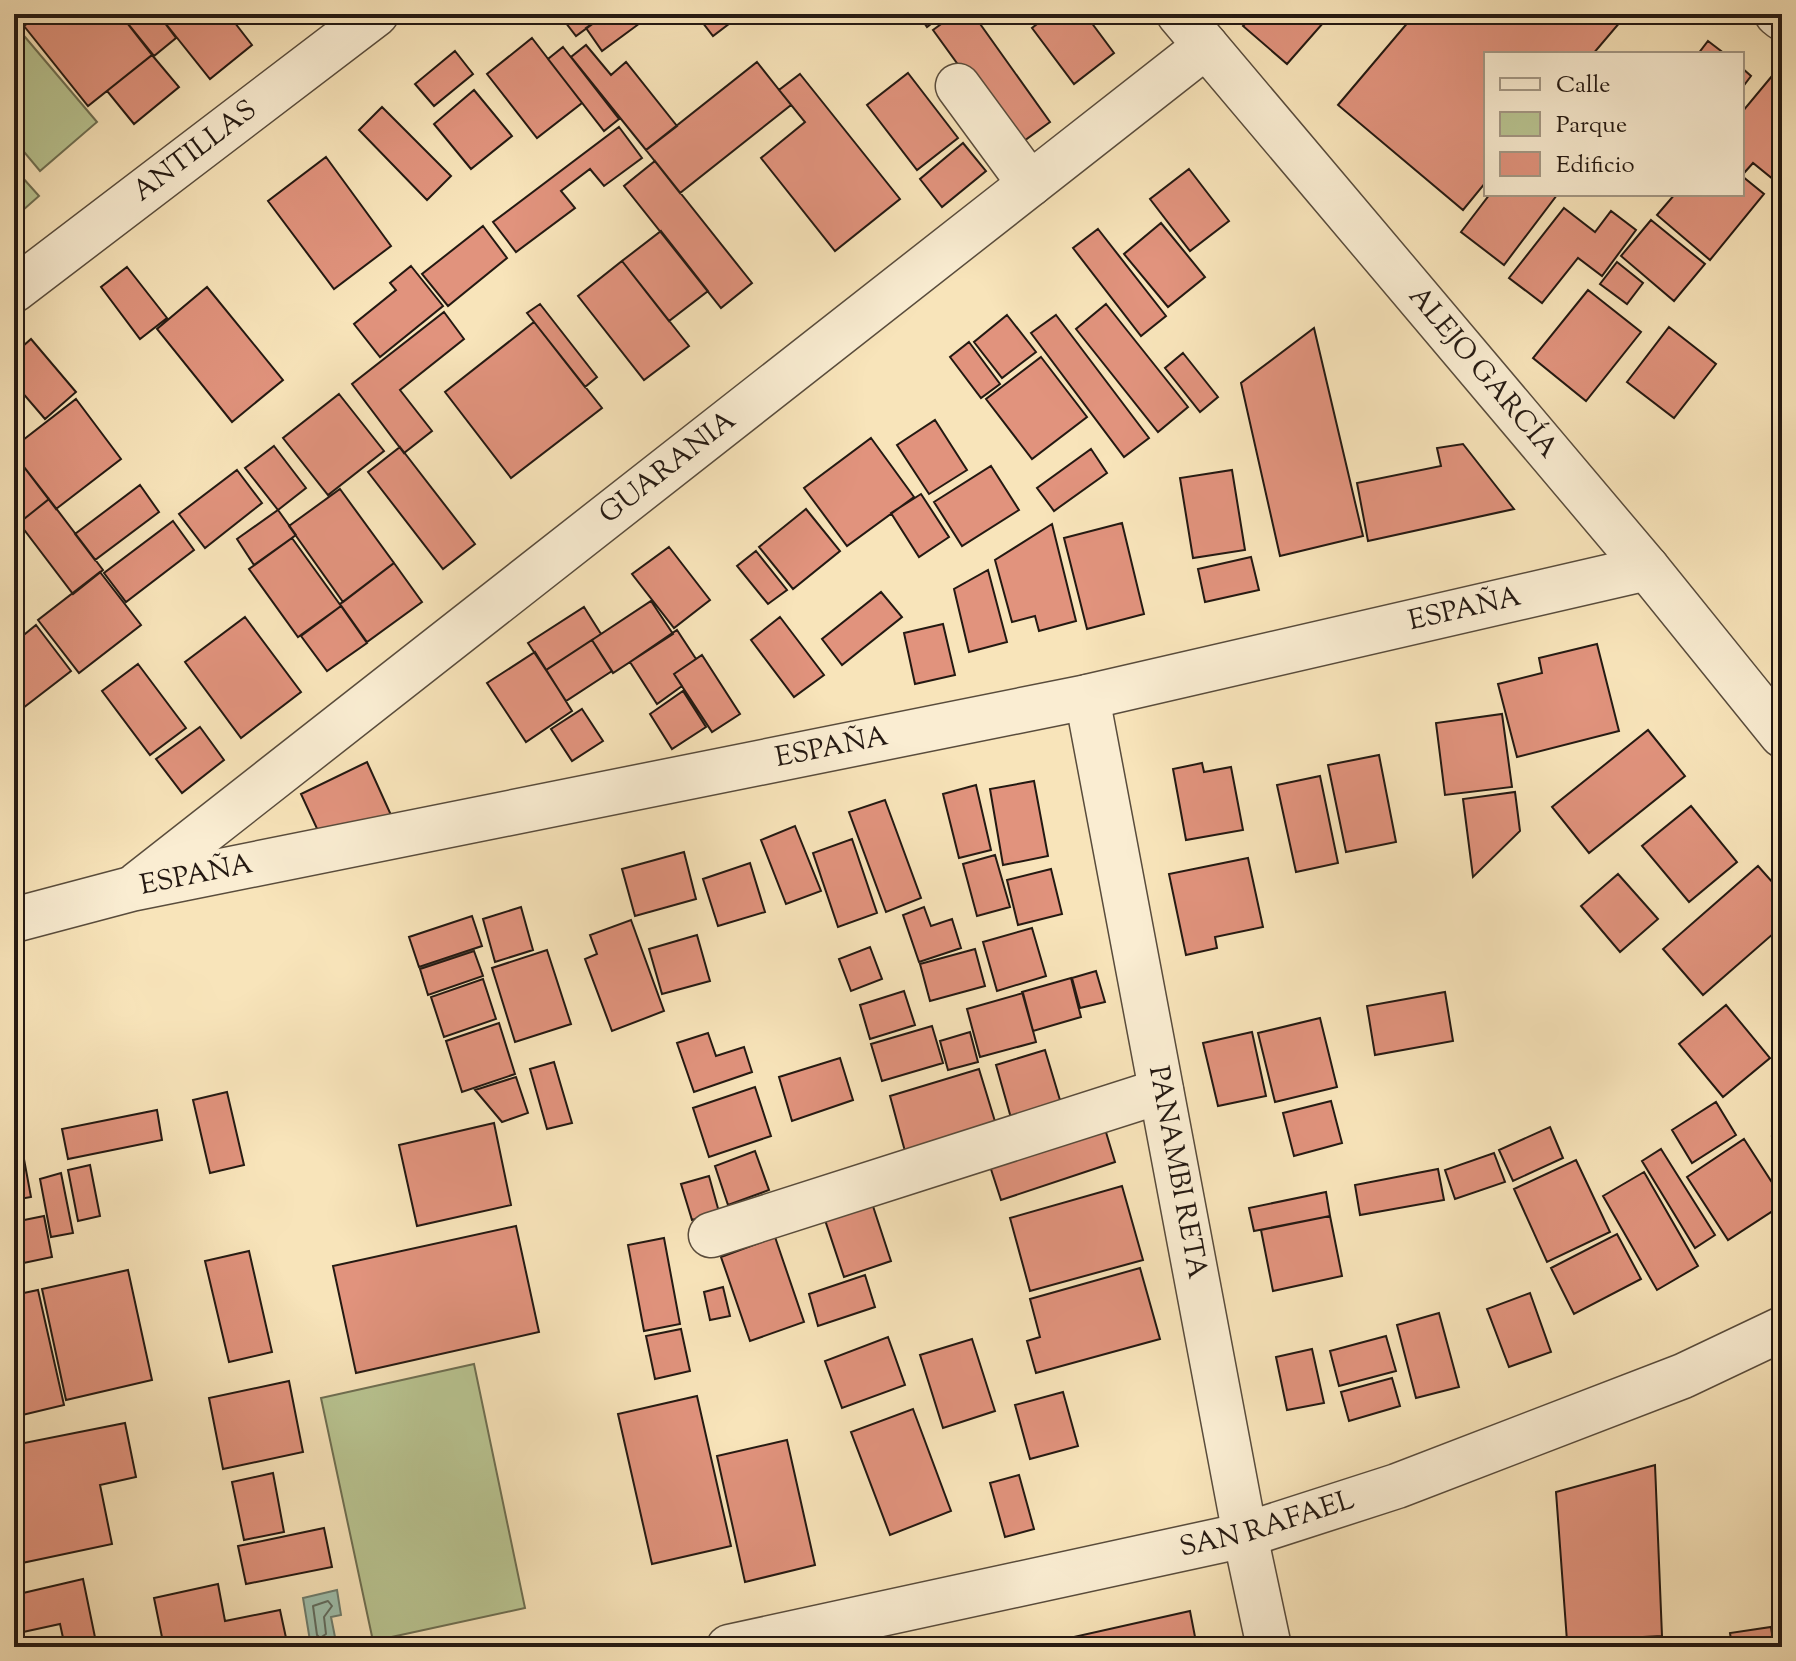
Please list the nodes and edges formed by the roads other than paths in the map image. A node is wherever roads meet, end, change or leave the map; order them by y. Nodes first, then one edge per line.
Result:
1 (376, 14) edge
2 (1193, 30) edge
3 (958, 86) dead end
4 (1030, 184) junction
5 (14, 290) edge
6 (1647, 568) junction
7 (1087, 697) junction
8 (1782, 735) edge
9 (131, 889) junction
10 (14, 920) edge
11 (1161, 1091) junction
12 (711, 1235) dead end
13 (1782, 1329) edge
14 (1245, 1535) junction
15 (729, 1647) edge
16 (1269, 1647) edge

1 - 5 street, ANTILLAS
2 - 4 street, GUARANIA
2 - 6 street, ALEJO GARCÍA
3 - 4 street
4 - 9 street, GUARANIA
6 - 7 street, ESPAÑA
6 - 8 street, ALEJO GARCÍA
7 - 9 street, ESPAÑA
7 - 11 street, PANAMBI RETA
9 - 10 street, ESPAÑA
11 - 12 street
11 - 14 street, PANAMBI RETA
13 - 14 street, SAN RAFAEL
14 - 15 street, SAN RAFAEL
14 - 16 street, PANAMBI RETA

